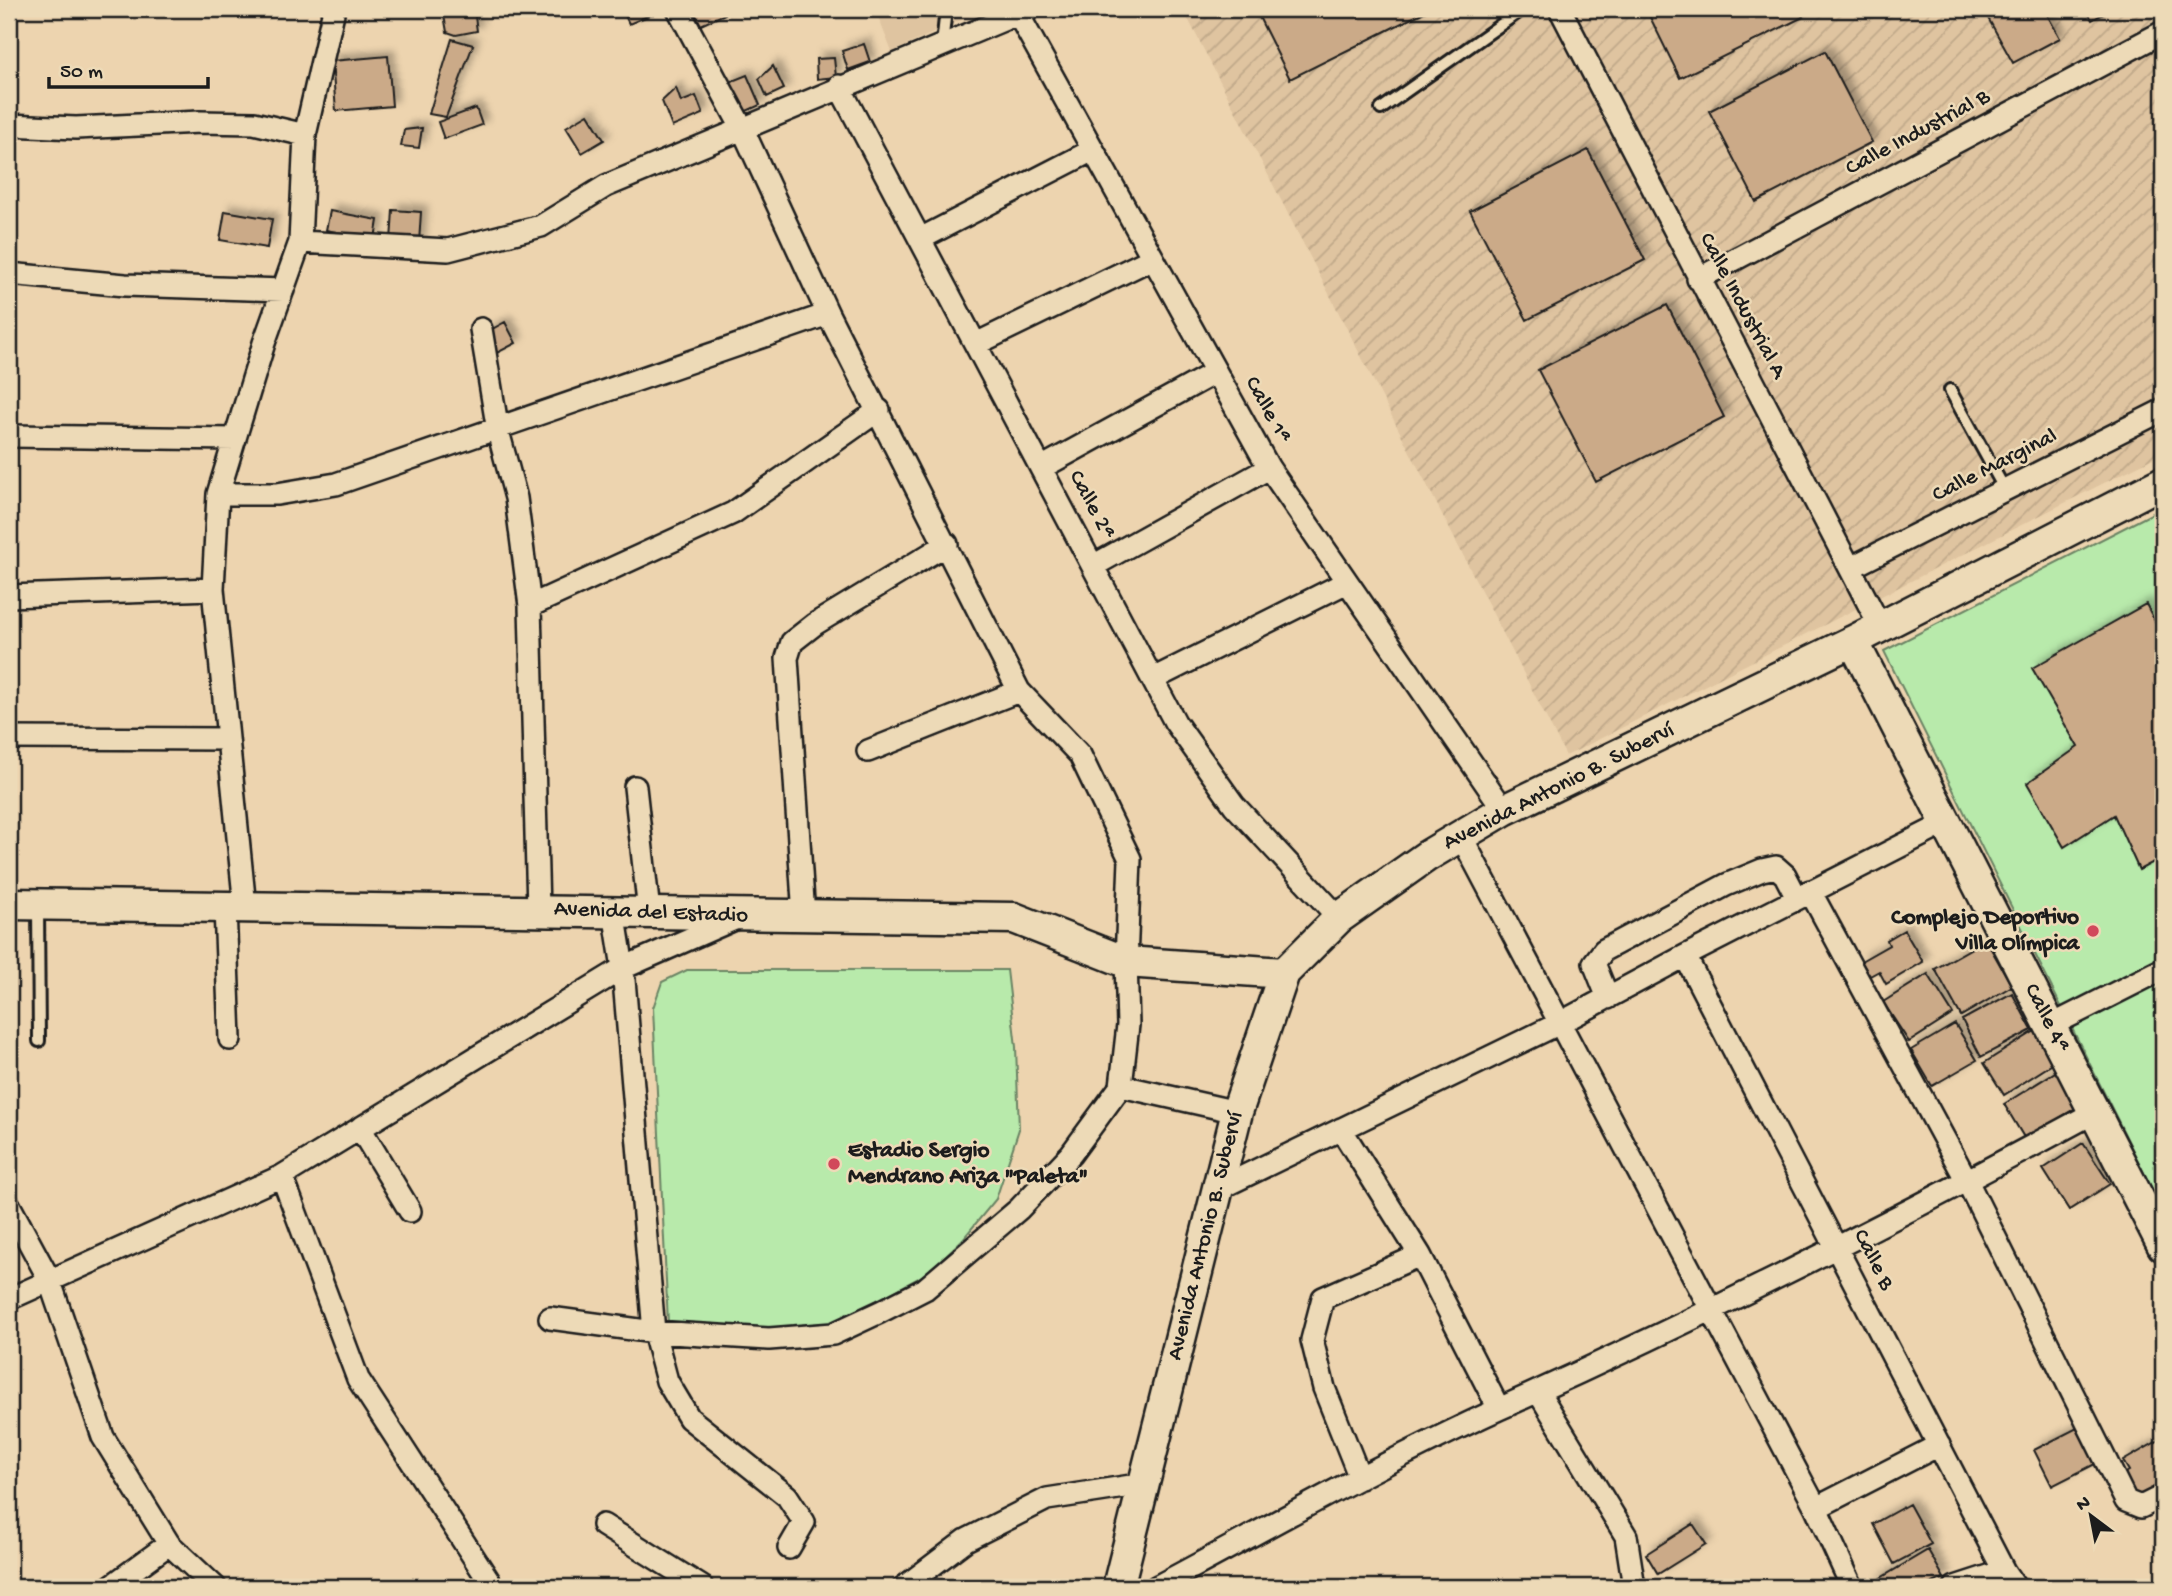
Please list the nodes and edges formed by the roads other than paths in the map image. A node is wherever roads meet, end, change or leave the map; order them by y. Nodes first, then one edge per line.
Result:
1 (334, 9) edge
2 (678, 9) edge
3 (946, 9) edge
4 (1523, 9) edge
5 (1560, 9) edge
6 (1024, 11) edge
7 (2163, 32) edge
8 (942, 45) junction
9 (839, 86) junction
10 (1381, 109) dead end
11 (9, 125) edge
12 (743, 130) junction
13 (305, 135) junction
14 (1093, 150) junction
15 (920, 239) junction
16 (300, 242) junction
17 (1153, 257) junction
18 (9, 274) edge
19 (1698, 279) junction
20 (283, 290) junction
21 (828, 314) junction
22 (481, 329) dead end
23 (976, 344) junction
24 (1216, 372) junction
25 (1950, 390) dead end
26 (879, 410) junction
27 (2163, 410) edge
28 (498, 431) junction
29 (9, 436) edge
30 (235, 439) junction
31 (1041, 468) junction
32 (1269, 468) junction
33 (2163, 482) edge
34 (2005, 490) junction
35 (218, 495) junction
36 (947, 544) junction
37 (1093, 566) junction
38 (1850, 568) junction
39 (1345, 583) junction
40 (213, 589) junction
41 (9, 596) edge
42 (530, 606) junction
43 (1880, 626) junction
44 (1853, 641) junction
45 (1153, 679) junction
46 (1019, 691) junction
47 (9, 738) edge
48 (228, 739) junction
49 (868, 751) dead end
50 (635, 787) dead end
51 (1504, 810) junction
52 (1946, 822) junction
53 (1461, 836) junction
54 (1804, 894) junction
55 (9, 904) edge
56 (38, 904) junction
57 (235, 907) junction
58 (538, 910) junction
59 (614, 911) junction
60 (649, 912) junction
61 (741, 916) junction
62 (803, 917) junction
63 (1339, 918) junction
64 (1685, 956) junction
65 (1126, 962) junction
66 (623, 968) junction
67 (2163, 969) edge
68 (1284, 974) junction
69 (1608, 998) junction
70 (1560, 1023) junction
71 (2050, 1026) junction
72 (230, 1039) dead end
73 (39, 1041) dead end
74 (1121, 1086) junction
75 (1237, 1112) junction
76 (2095, 1112) junction
77 (360, 1128) junction
78 (1341, 1129) junction
79 (282, 1176) junction
80 (1967, 1181) junction
81 (1216, 1190) junction
82 (9, 1205) edge
83 (410, 1211) dead end
84 (1837, 1246) junction
85 (2163, 1246) edge
86 (1420, 1255) junction
87 (49, 1279) junction
88 (9, 1299) edge
89 (1712, 1311) junction
90 (550, 1318) dead end
91 (654, 1332) junction
92 (1539, 1393) junction
93 (1499, 1409) junction
94 (1939, 1445) junction
95 (1360, 1478) junction
96 (1144, 1484) junction
97 (2163, 1496) edge
98 (1816, 1508) junction
99 (603, 1525) dead end
100 (169, 1544) junction
101 (789, 1548) dead end
102 (2010, 1579) edge
103 (110, 1587) edge
104 (215, 1587) edge
105 (493, 1587) edge
106 (702, 1587) edge
107 (904, 1587) edge
108 (1118, 1587) edge
109 (1156, 1587) edge
110 (1634, 1587) edge
111 (1852, 1587) edge
112 (1955, 1587) edge

1 - 13 street
2 - 12 street
3 - 8 lane
4 - 10 lane
5 - 19 street, Calle Industrial A
6 - 8 street
6 - 14 street, Calle 1ª
7 - 19 street, Calle Industrial B
8 - 9 street
9 - 12 street
9 - 15 street, Calle 2ª
11 - 13 street
12 - 16 street
12 - 21 street
13 - 16 street
14 - 15 street
14 - 17 street, Calle 1ª
15 - 23 street, Calle 2ª
16 - 20 street
17 - 23 street
17 - 24 street, Calle 1ª
18 - 20 street
19 - 38 street, Calle Industrial A
20 - 30 street
21 - 26 street
21 - 28 street
22 - 28 street
23 - 31 street, Calle 2ª
24 - 31 street
24 - 32 street, Calle 1ª
25 - 34 lane
26 - 36 street
26 - 42 street
27 - 34 street, Calle Marginal
28 - 35 street
28 - 42 street
29 - 30 street
30 - 35 street
31 - 37 street, Calle 2ª
32 - 37 street
32 - 39 street, Calle 1ª
33 - 43 street, Avenida Antonio B. Suberví
34 - 38 street, Calle Marginal
35 - 40 street
36 - 46 street
36 - 62 street
37 - 45 street, Calle 2ª
38 - 43 street, Calle Industrial A
39 - 45 street
39 - 51 street, Calle 1ª
40 - 41 street
40 - 48 street
42 - 58 street
43 - 44 street, Avenida Antonio B. Suberví
44 - 51 street, Avenida Antonio B. Suberví
44 - 52 street, Calle 4ª
45 - 63 street, Calle 2ª
46 - 49 street
46 - 65 street
47 - 48 street
48 - 57 street
50 - 60 street
51 - 53 street, Avenida Antonio B. Suberví
52 - 54 street
52 - 71 street, Calle 4ª
53 - 63 street, Avenida Antonio B. Suberví
53 - 70 street
54 - 64 street
54 - 69 street
54 - 80 street
55 - 56 street, Avenida del Estadio
56 - 57 street, Avenida del Estadio
56 - 73 lane
57 - 58 street, Avenida del Estadio
57 - 72 street
58 - 59 street, Avenida del Estadio
59 - 60 street, Avenida del Estadio
59 - 66 street
60 - 61 street, Avenida del Estadio
61 - 62 street, Avenida del Estadio
61 - 66 street
62 - 65 street, Avenida del Estadio
63 - 68 street, Avenida Antonio B. Suberví
64 - 69 street
64 - 84 street, Calle B
65 - 68 street, Avenida del Estadio
65 - 74 street
66 - 77 street
66 - 91 street
67 - 71 street
68 - 75 street, Avenida Antonio B. Suberví
69 - 70 street
70 - 78 street
70 - 89 street
71 - 76 street, Calle 4ª
74 - 75 street
74 - 91 street
75 - 81 street, Avenida Antonio B. Suberví
76 - 80 street
76 - 85 street, Calle 4ª
77 - 79 street
77 - 83 street
78 - 81 street
78 - 86 street
79 - 87 street
79 - 105 street
80 - 84 street
80 - 97 street
81 - 96 street, Avenida Antonio B. Suberví
82 - 87 street
84 - 89 street
84 - 94 street, Calle B
86 - 93 street
86 - 95 street
87 - 88 street
87 - 100 street
89 - 92 street
89 - 98 street
90 - 91 street
91 - 101 street
92 - 93 street
92 - 110 street
93 - 95 street
94 - 98 street
94 - 102 street, Calle B
95 - 109 street
96 - 107 street
96 - 108 street, Avenida Antonio B. Suberví
98 - 111 street
99 - 106 street
100 - 103 street
100 - 104 street
102 - 112 street

